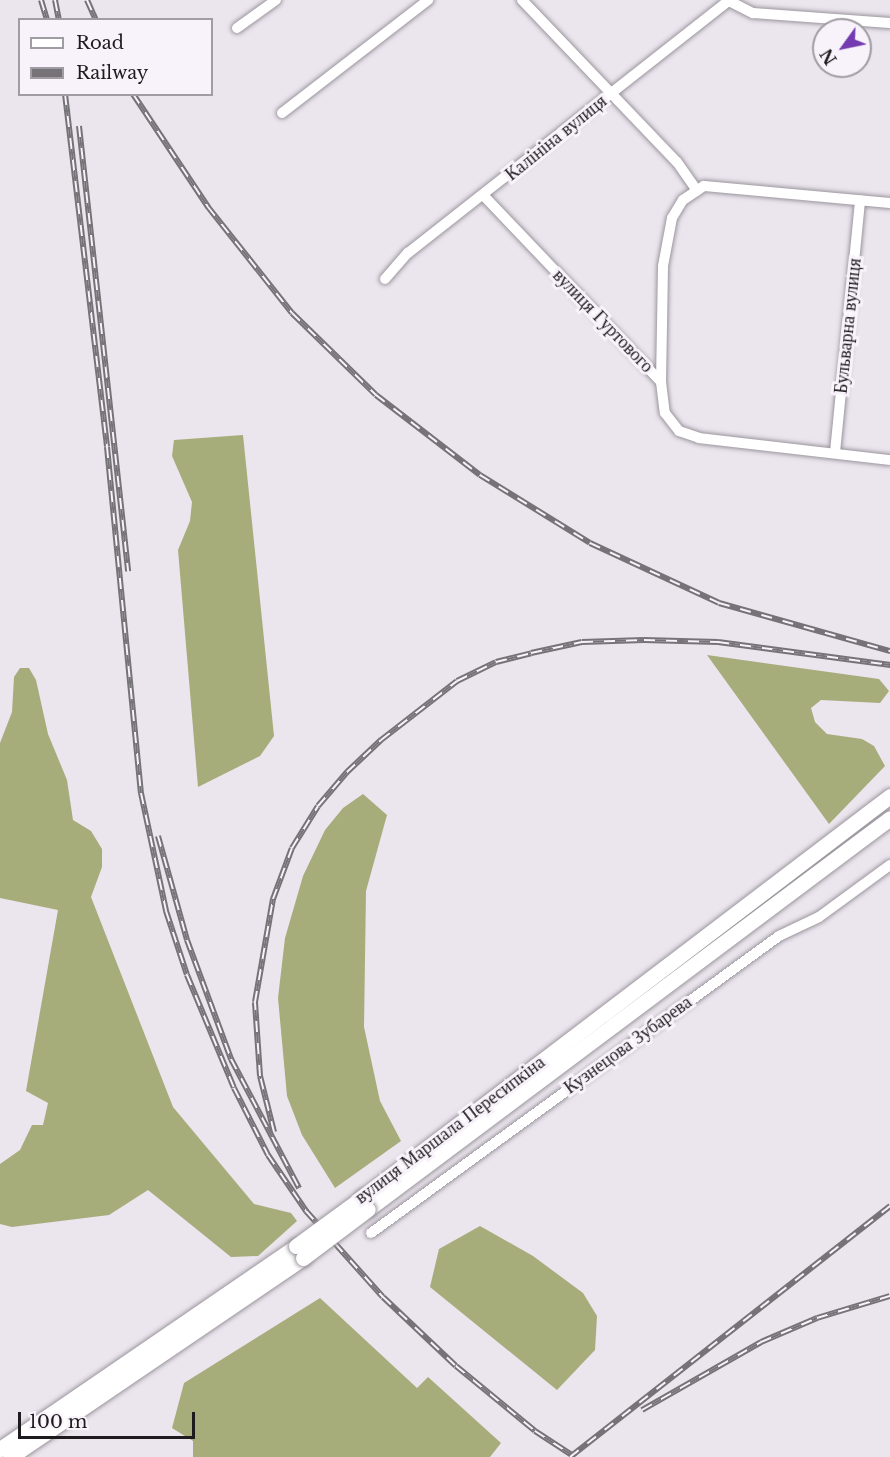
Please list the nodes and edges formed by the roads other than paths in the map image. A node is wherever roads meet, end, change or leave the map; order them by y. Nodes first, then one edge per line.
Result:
1 (276, 0) edge
2 (428, 0) edge
3 (522, 0) edge
4 (730, 0) edge
5 (890, 23) edge
6 (237, 28) dead end
7 (610, 94) junction
8 (282, 113) dead end
9 (700, 188) junction
10 (484, 196) junction
11 (860, 200) junction
12 (890, 203) edge
13 (385, 279) dead end
14 (661, 382) junction
15 (835, 453) junction
16 (890, 459) edge
17 (890, 796) edge
18 (890, 818) edge
19 (890, 865) edge
20 (366, 1203) junction
21 (371, 1233) dead end
22 (300, 1252) junction
23 (0, 1449) edge
24 (10, 1457) edge

1 - 6 street
2 - 8 street
3 - 7 street
4 - 5 street
4 - 7 street, Калініна вулиця
7 - 9 street
7 - 10 street, Калініна вулиця
9 - 11 street
9 - 14 street
10 - 13 street, Калініна вулиця
10 - 14 street, вулиця Гуртового
11 - 12 street
11 - 15 street, Бульварна вулиця
14 - 15 street, вулиця Гуртового
15 - 16 street, вулиця Гуртового
17 - 20 main road, вулиця Маршала Пересипкіна
18 - 20 main road, вулиця Маршала Пересипкіна
19 - 21 street, Кузнецова Зубарева
20 - 22 main road, вулиця Маршала Пересипкіна, bridge
22 - 23 main road, вулиця Маршала Пересипкіна
22 - 24 main road, вулиця Маршала Пересипкіна

